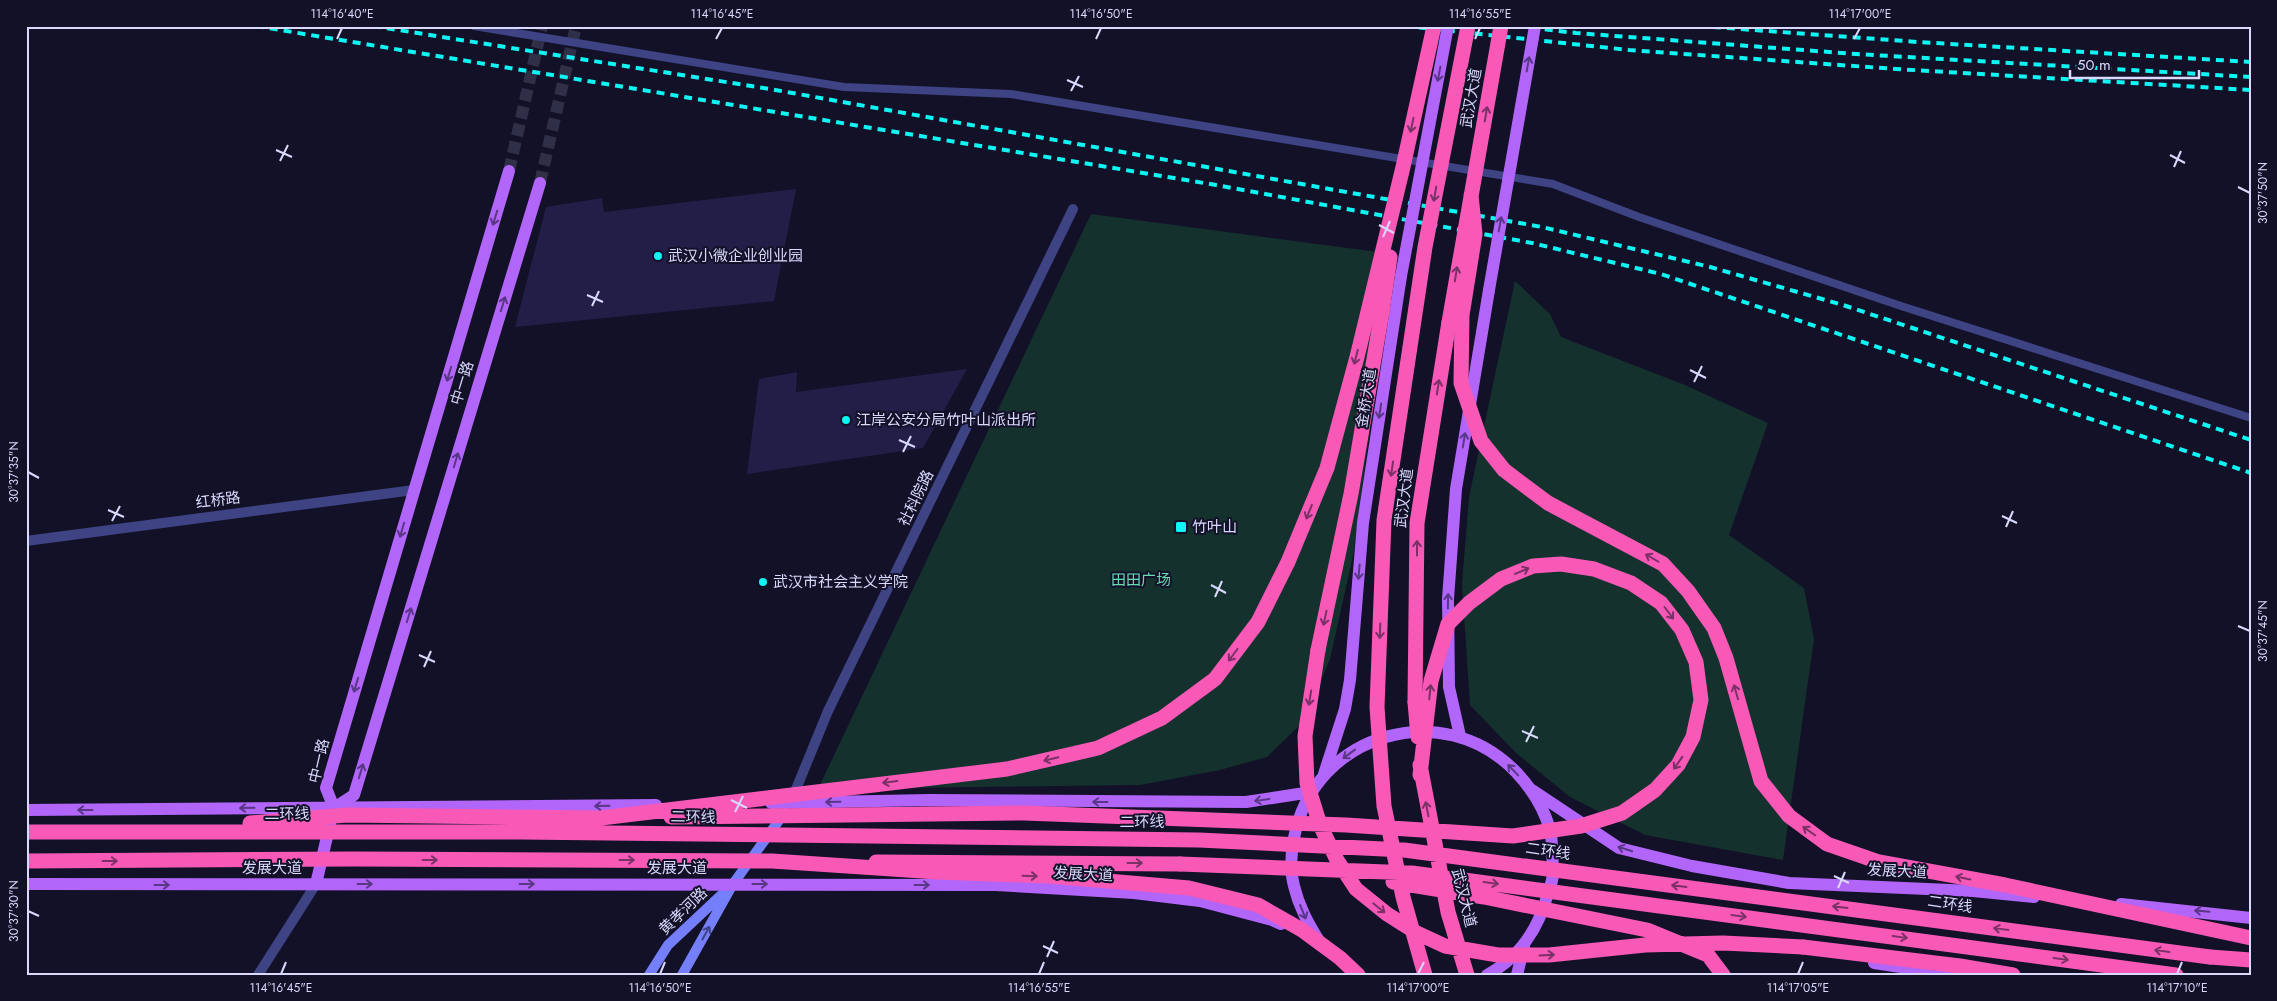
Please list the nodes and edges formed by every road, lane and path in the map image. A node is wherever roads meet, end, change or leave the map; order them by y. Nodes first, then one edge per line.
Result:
1 (474, 26) edge
2 (1434, 26) edge
3 (1448, 26) edge
4 (1468, 26) edge
5 (1501, 26) edge
6 (1535, 26) edge
7 (1403, 167) junction
8 (509, 171) tunnel mouth
9 (540, 183) tunnel mouth
10 (1471, 195) junction
11 (1073, 209) dead end
12 (2251, 418) edge
13 (414, 490) junction
14 (26, 541) edge
15 (1460, 736) junction
16 (1324, 774) junction
17 (1420, 775) junction
18 (1532, 790) junction
19 (1311, 792) junction
20 (791, 803) junction
21 (334, 808) junction
22 (26, 810) edge
23 (601, 818) junction
24 (26, 832) edge
25 (144, 832) junction
26 (772, 861) junction
27 (26, 862) edge
28 (1180, 864) junction
29 (26, 884) edge
30 (316, 884) junction
31 (733, 884) junction
32 (1542, 917) junction
33 (2251, 918) edge
34 (2251, 938) edge
35 (1320, 942) junction
36 (1524, 945) junction
37 (2251, 960) edge
38 (258, 975) edge
39 (649, 975) edge
40 (682, 975) edge
41 (1358, 975) edge
42 (1425, 975) edge
43 (1468, 975) edge
44 (1487, 975) edge
45 (1517, 975) edge
46 (1723, 975) edge
47 (1954, 975) edge
48 (2013, 975) edge
49 (2176, 975) edge

1 - 12 lane
2 -> 7 highway, bridge
3 -> 16 main road, 金桥大道, bridge
4 -> 42 highway, 武汉大道, bridge
10 -> 5 highway, 武汉大道, bridge
15 -> 6 main road, bridge
7 -> 23 highway, bridge
7 -> 48 highway, bridge
8 -> 13 main road, 中一路
21 -> 9 main road, 中一路
17 -> 10 highway, 武汉大道, bridge
34 -> 10 highway, bridge
11 - 20 street, 社科院路
13 - 14 street, 红桥路
13 -> 21 main road, 中一路
15 -> 16 main road
18 -> 15 main road
16 - 19 main road
17 -> 23 highway, bridge
43 -> 17 highway, 武汉大道, bridge
18 - 32 main road
33 -> 18 main road, 发展大道
19 -> 20 main road
19 -> 35 main road
20 -> 21 main road
20 - 31 main road
21 -> 22 main road
21 - 30 main road
23 - 25 highway, bridge
24 - 25 highway, 二环线, bridge
37 -> 25 highway, 二环线, bridge
27 -> 26 highway, bridge
26 -> 28 highway, bridge
26 -> 41 highway, bridge
28 - 46 highway, bridge
28 -> 49 highway, bridge
29 -> 30 main road, 发展大道
30 -> 31 main road, 发展大道
30 - 38 street
31 -> 35 main road, 发展大道
31 - 39 main road, 黄孝河路
40 -> 31 main road, 黄孝河路
32 - 36 main road
32 - 47 main road
35 - 41 main road
36 - 44 main road
36 - 45 main road

